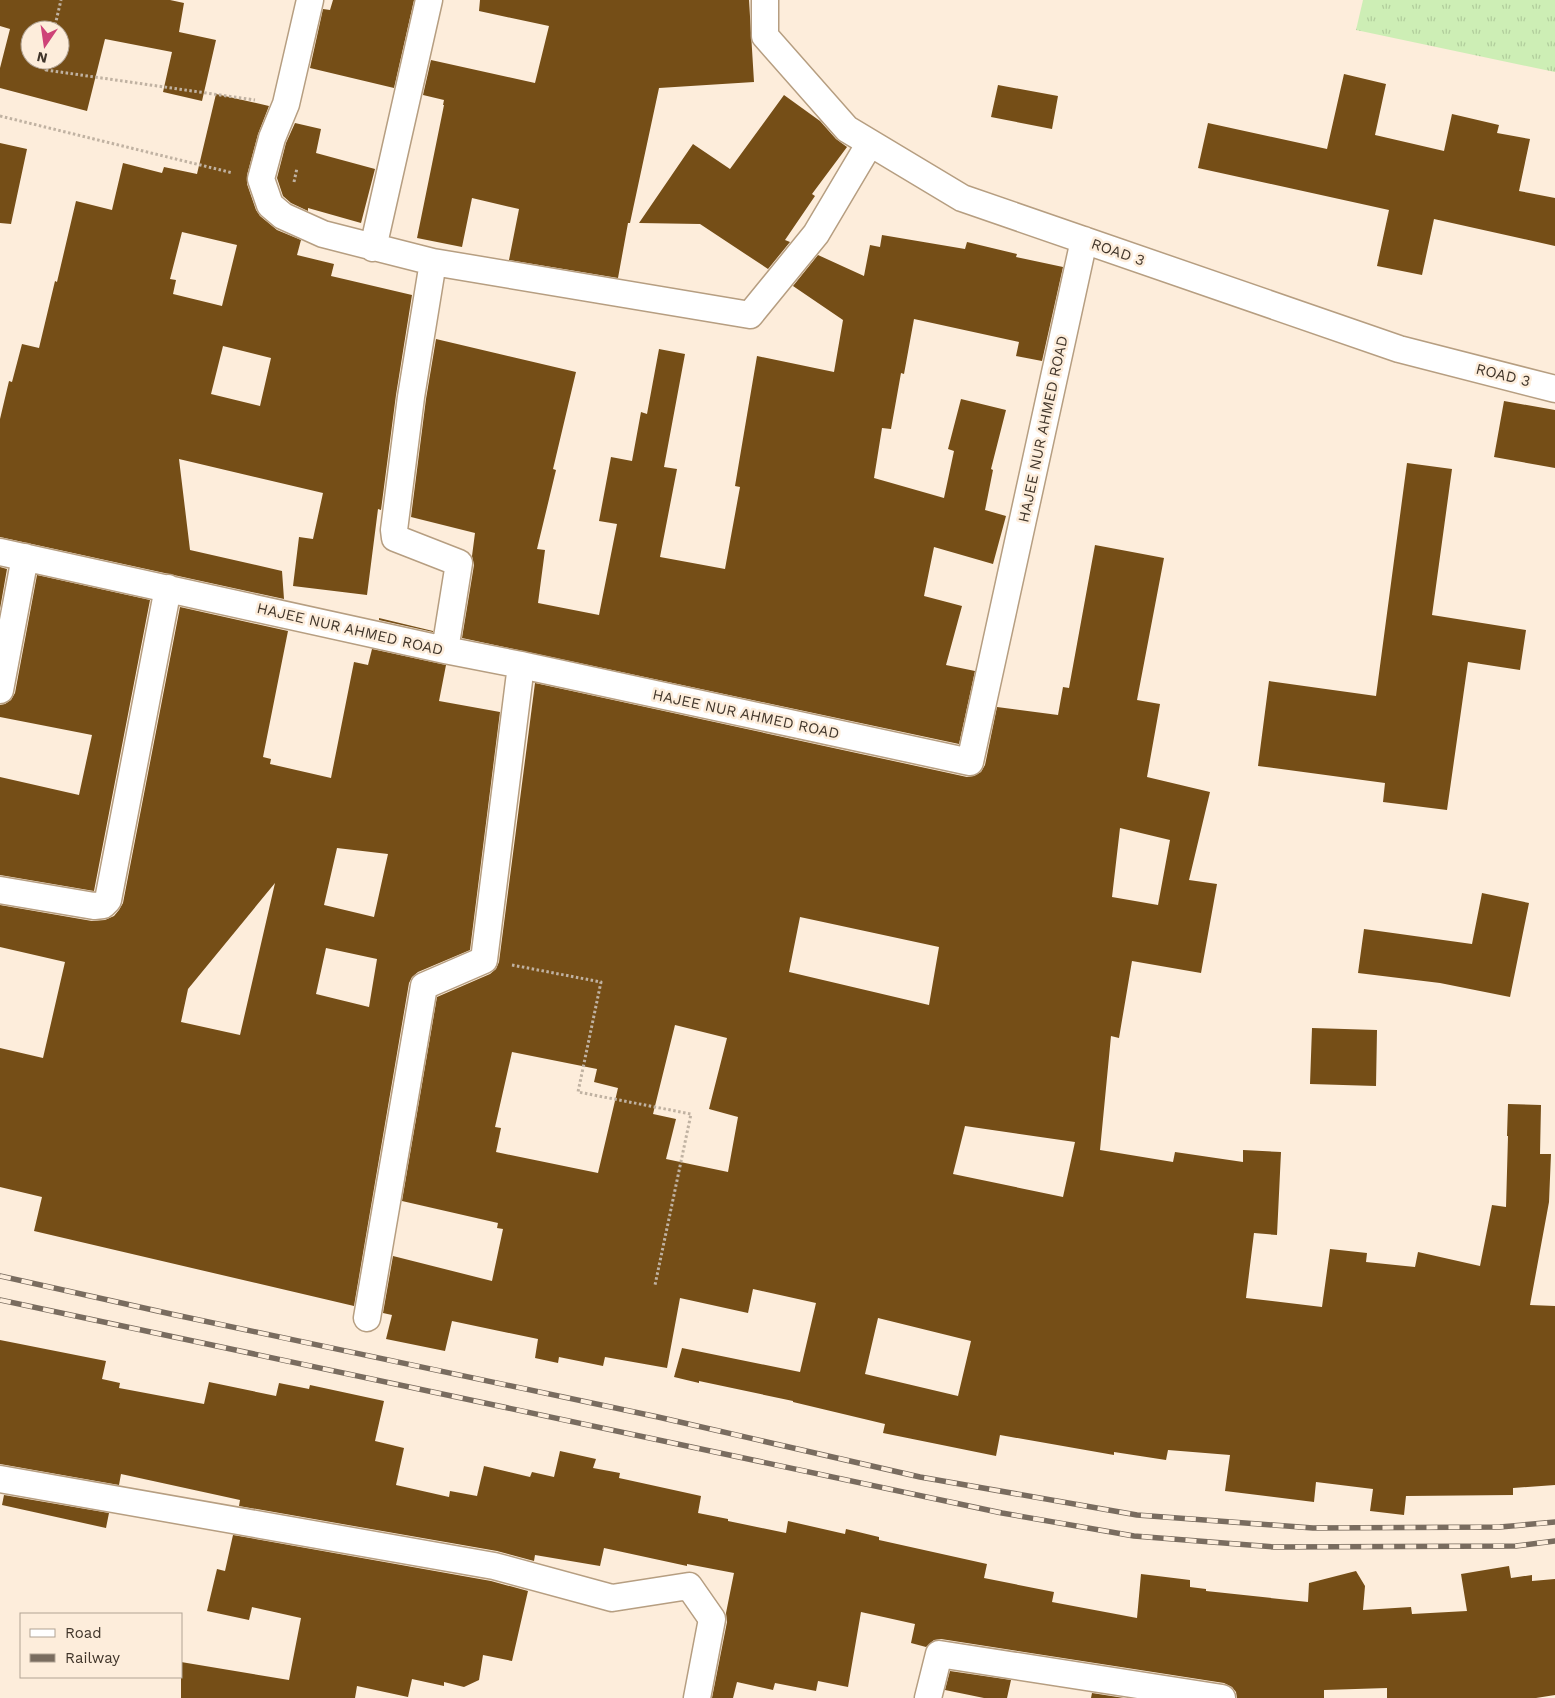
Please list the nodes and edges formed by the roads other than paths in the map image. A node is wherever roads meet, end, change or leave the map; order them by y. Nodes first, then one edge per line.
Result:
1 (310, 0) edge
2 (429, 0) edge
3 (765, 0) edge
4 (870, 143) junction
5 (1084, 240) junction
6 (373, 248) junction
7 (433, 262) junction
8 (1555, 389) edge
9 (12, 555) edge
10 (168, 588) junction
11 (445, 650) junction
12 (521, 665) junction
13 (0, 690) edge
14 (0, 890) edge
15 (366, 1318) dead end
16 (0, 1479) edge
17 (697, 1698) edge
18 (928, 1698) edge
19 (1222, 1698) edge

1 - 6 street
2 - 6 street
3 - 4 street, ROAD 3
4 - 5 street, ROAD 3
4 - 7 street
5 - 8 street, ROAD 3
5 - 12 street, HAJEE NUR AHMED ROAD
6 - 7 street
7 - 11 street
9 - 10 street, HAJEE NUR AHMED ROAD
9 - 13 street
10 - 11 street, HAJEE NUR AHMED ROAD
10 - 14 street
11 - 12 street, HAJEE NUR AHMED ROAD
12 - 15 street
16 - 17 street
18 - 19 street

